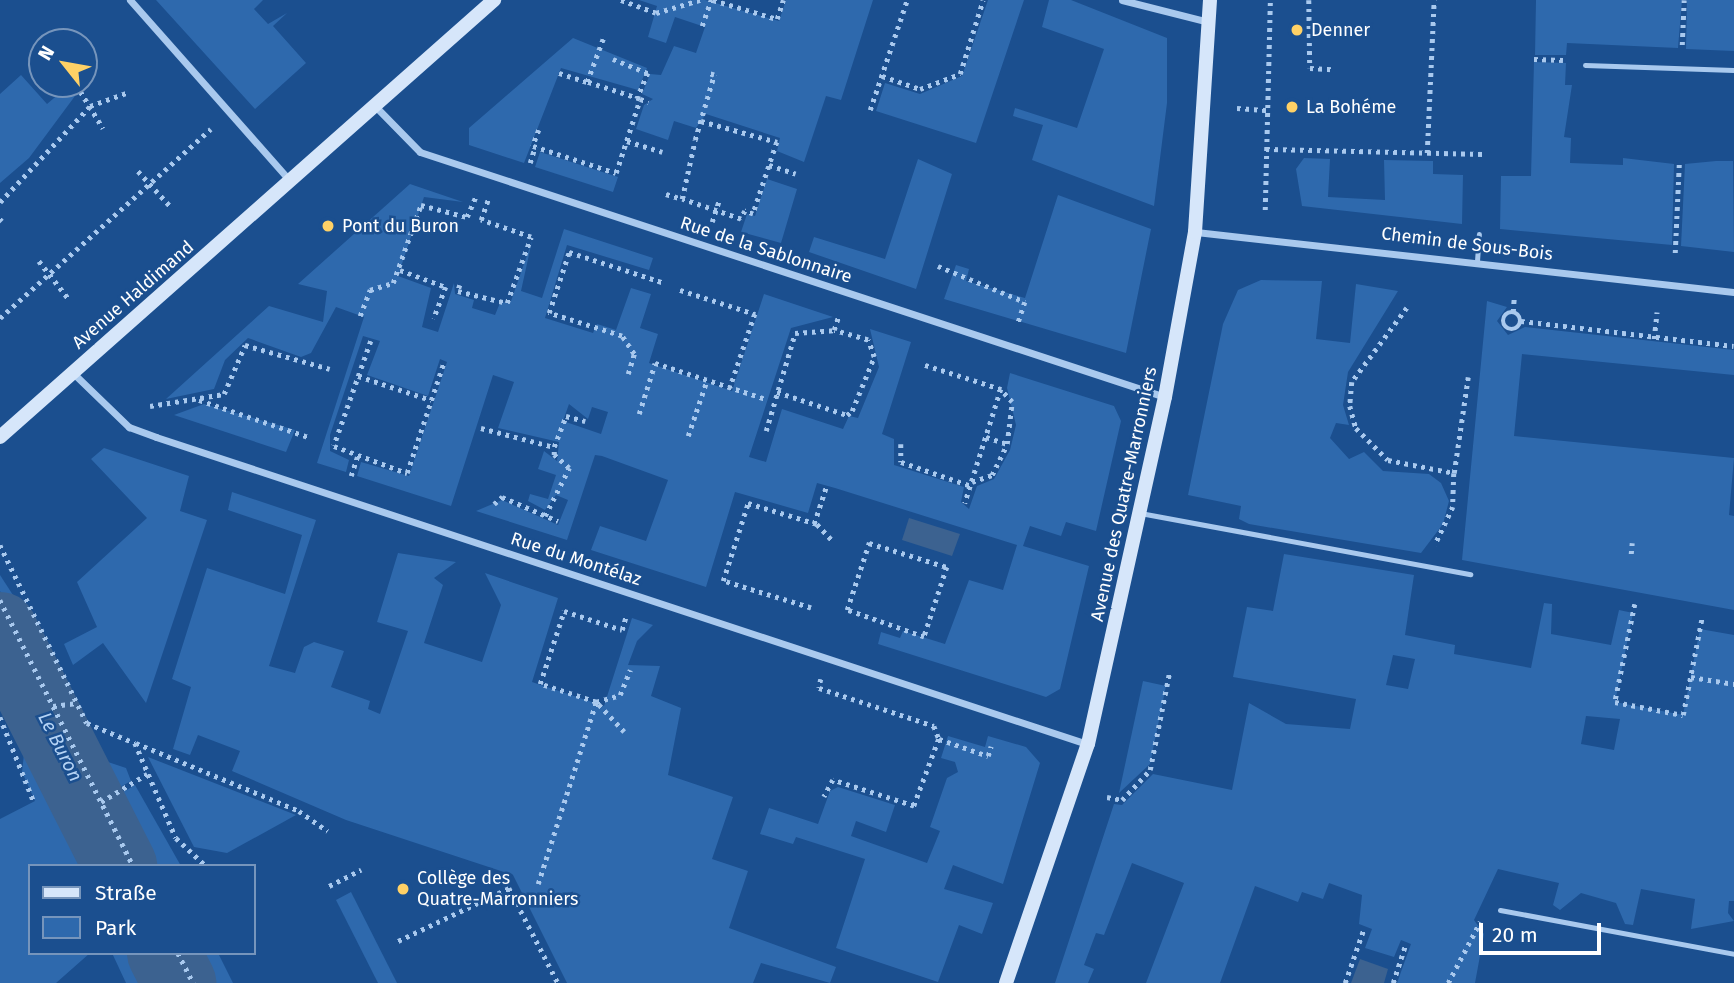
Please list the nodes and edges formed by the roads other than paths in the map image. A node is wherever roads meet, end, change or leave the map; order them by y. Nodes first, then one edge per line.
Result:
1 (130, 0) edge
2 (494, 0) edge
3 (1122, 0) edge
4 (1210, 0) edge
5 (1209, 22) junction
6 (1585, 65) dead end
7 (1734, 71) edge
8 (375, 106) junction
9 (290, 181) junction
10 (1195, 232) junction
11 (1479, 234) dead end
12 (1477, 261) junction
13 (1734, 292) edge
14 (73, 372) junction
15 (1165, 397) junction
16 (0, 437) edge
17 (1140, 513) junction
18 (1470, 574) dead end
19 (1088, 744) junction
20 (1500, 910) road end
21 (1734, 954) edge
22 (1006, 983) edge

1 - 9 street
2 - 8 street, Avenue Haldimand
3 - 5 street
4 - 5 street, Avenue des Quatre-Marronniers
5 - 10 street, Avenue des Quatre-Marronniers
6 - 7 lane
8 - 9 street, Avenue Haldimand
8 - 15 street, Rue de la Sablonnaire
9 - 14 street, Avenue Haldimand
10 - 12 street, Chemin de Sous-Bois
10 - 15 street, Avenue des Quatre-Marronniers
11 - 12 lane
12 - 13 street, Chemin de Sous-Bois
14 - 16 street, Avenue Haldimand
14 - 19 street, Rue du Montélaz
15 - 17 street, Avenue des Quatre-Marronniers
17 - 18 lane
17 - 19 street, Avenue des Quatre-Marronniers
19 - 22 street, Avenue des Quatre-Marronniers
20 - 21 lane

